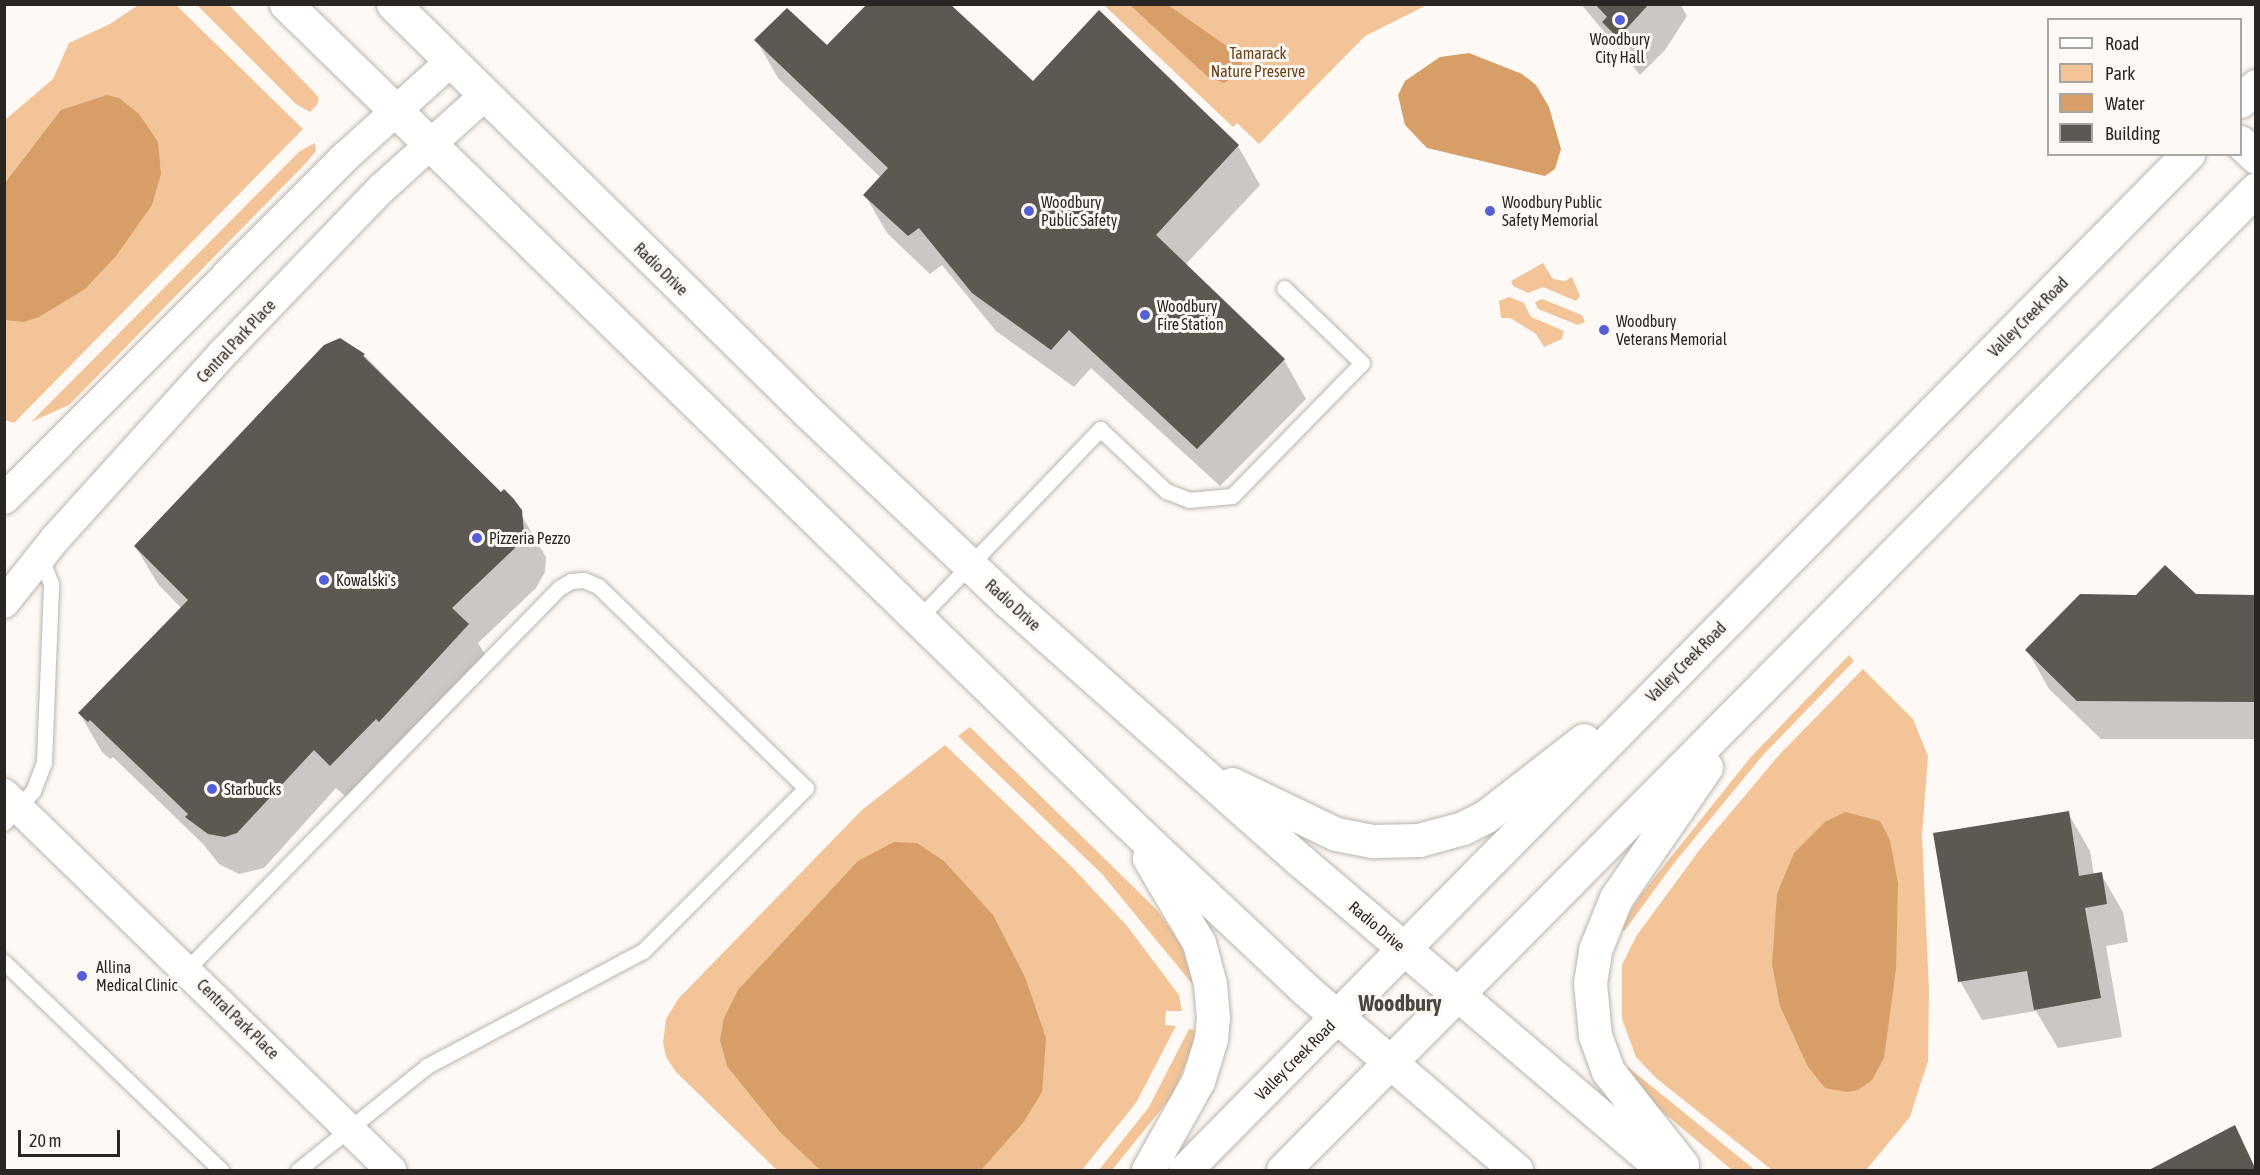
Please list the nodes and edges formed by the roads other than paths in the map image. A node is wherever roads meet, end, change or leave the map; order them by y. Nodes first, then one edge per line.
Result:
1 (286, 4) edge
2 (393, 4) edge
3 (450, 62) junction
4 (2256, 86) edge
5 (484, 96) junction
6 (2242, 100) edge
7 (394, 112) junction
8 (2242, 143) edge
9 (429, 147) junction
10 (2186, 156) edge
11 (2256, 157) edge
12 (2256, 189) edge
13 (1284, 288) dead end
14 (4, 499) edge
15 (41, 558) junction
16 (969, 565) junction
17 (4, 603) edge
18 (917, 620) junction
19 (1718, 630) junction
20 (1768, 681) junction
21 (1183, 759) junction
22 (9, 808) edge
23 (1125, 820) junction
24 (1404, 949) junction
25 (4, 962) edge
26 (187, 969) junction
27 (1458, 995) junction
28 (1337, 1017) junction
29 (1390, 1063) junction
30 (350, 1128) junction
31 (220, 1170) edge
32 (298, 1170) edge
33 (391, 1170) edge
34 (1148, 1170) edge
35 (1185, 1170) edge
36 (1282, 1170) edge
37 (1515, 1170) edge
38 (1664, 1170) edge
39 (1686, 1170) edge

1 - 7 main road
2 - 3 main road, Radio Drive
3 - 5 main road, Radio Drive
3 - 7 street
4 - 6 main road
5 - 9 street, Central Park Place
5 - 16 main road, Radio Drive
7 - 9 main road
7 - 14 street
8 - 11 main road
9 - 15 street, Central Park Place
9 - 18 main road
10 - 19 main road, Valley Creek Road
12 - 20 main road
13 - 16 lane
15 - 17 street, Central Park Place
15 - 22 lane
16 - 18 lane
16 - 21 main road, Radio Drive
18 - 23 main road
19 - 21 main road
19 - 24 main road, Valley Creek Road
20 - 27 main road
20 - 39 main road
21 - 24 main road, Radio Drive
22 - 26 street, Central Park Place
23 - 28 main road
23 - 34 main road
24 - 27 main road, Radio Drive
24 - 28 main road, Valley Creek Road
25 - 31 lane
26 - 30 street, Central Park Place
26 - 30 lane
27 - 29 main road
27 - 38 main road, Radio Drive
28 - 29 main road
28 - 35 main road, Valley Creek Road
29 - 36 main road
29 - 37 main road
30 - 32 lane
30 - 33 street, Central Park Place

